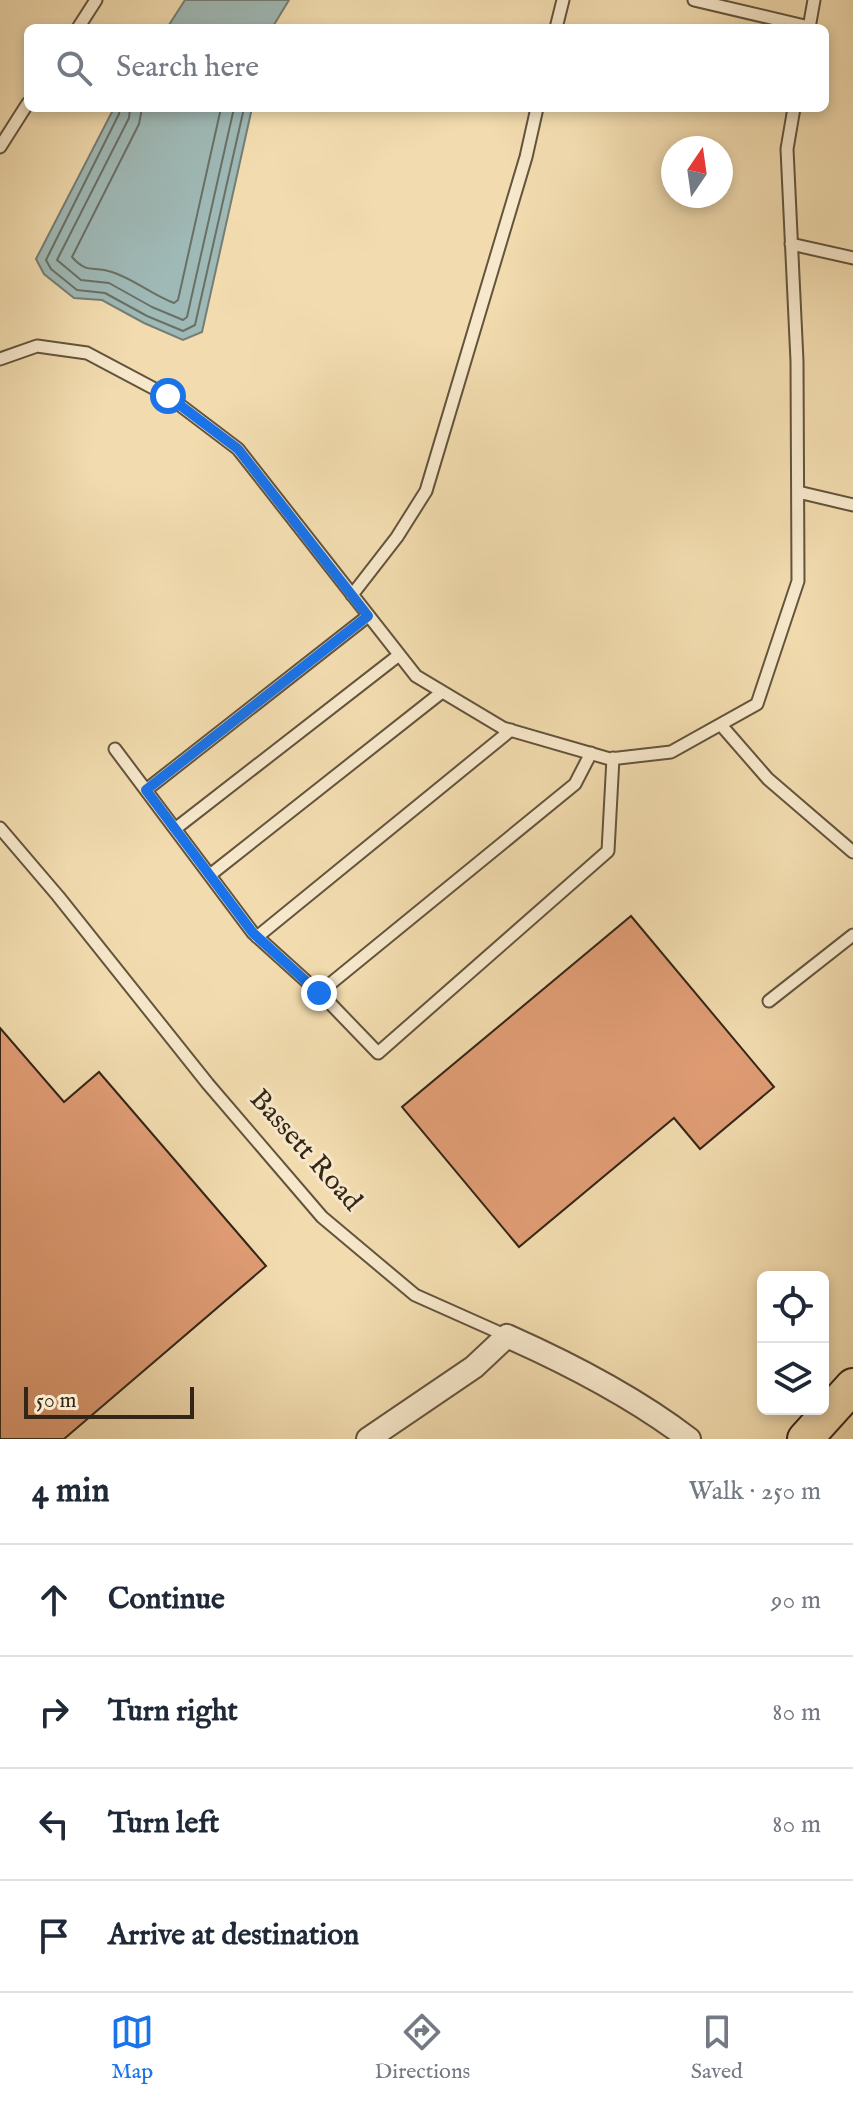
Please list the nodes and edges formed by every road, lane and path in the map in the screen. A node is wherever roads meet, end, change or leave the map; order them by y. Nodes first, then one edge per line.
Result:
1 (96, 0) edge
2 (563, 0) edge
3 (694, 0) edge
4 (814, 0) edge
5 (81, 24) edge
6 (557, 24) edge
7 (796, 24) edge
8 (810, 24) edge
9 (24, 109) edge
10 (536, 112) edge
11 (793, 112) edge
12 (0, 147) edge
13 (791, 244) junction
14 (853, 258) edge
15 (0, 359) edge
16 (798, 492) junction
17 (853, 505) edge
18 (352, 595) junction
19 (368, 616) junction
20 (399, 655) junction
21 (442, 692) junction
22 (721, 725) junction
23 (511, 730) junction
24 (115, 749) dead end
25 (591, 753) junction
26 (613, 758) junction
27 (146, 790) junction
28 (0, 828) edge
29 (175, 829) junction
30 (853, 852) edge
31 (210, 875) junction
32 (853, 935) edge
33 (257, 937) junction
34 (319, 993) junction
35 (769, 1001) dead end
36 (507, 1336) junction
37 (853, 1386) edge
38 (368, 1439) edge
39 (689, 1439) edge
40 (805, 1439) edge

1 - 5 lane
2 - 6 lane
3 - 7 lane
4 - 8 lane
9 - 12 lane
10 - 18 lane
11 - 13 lane
13 - 14 lane
13 - 16 lane
15 - 18 lane
16 - 17 lane
16 - 22 lane
18 - 19 lane
19 - 20 lane
19 - 27 lane
20 - 21 lane
20 - 29 lane
21 - 23 lane
21 - 31 lane
22 - 26 lane
22 - 30 lane
23 - 25 lane
23 - 33 lane
24 - 27 lane
25 - 26 lane
25 - 34 lane
26 - 34 lane
27 - 29 lane
28 - 36 lane, Bassett Road
29 - 31 lane
31 - 33 lane
32 - 35 lane
33 - 34 lane
36 - 38 street
36 - 39 street, Bassett Road
37 - 40 main road

